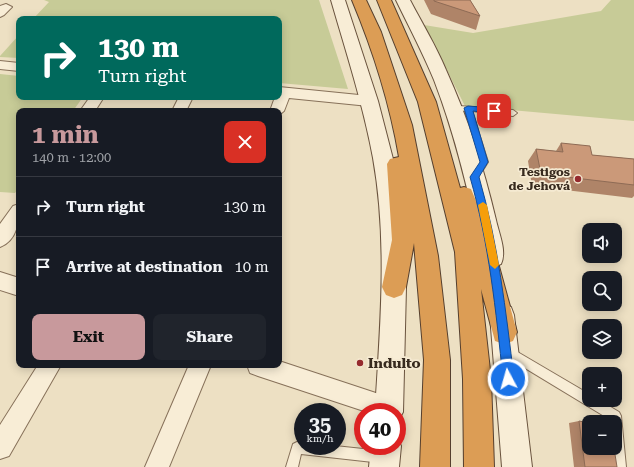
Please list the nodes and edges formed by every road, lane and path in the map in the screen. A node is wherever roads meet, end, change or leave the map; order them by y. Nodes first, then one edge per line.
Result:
1 (338, 0) edge
2 (359, 0) edge
3 (390, 2) edge
4 (0, 65) edge
5 (16, 67) edge
6 (386, 78) junction
7 (282, 92) edge
8 (369, 101) junction
9 (461, 108) junction
10 (513, 113) dead end
11 (439, 147) junction
12 (16, 215) edge
13 (0, 239) edge
14 (0, 281) edge
15 (16, 286) edge
16 (394, 288) junction
17 (505, 341) junction
18 (48, 368) edge
19 (199, 368) edge
20 (267, 368) edge
21 (369, 403) edge
22 (389, 403) edge
23 (0, 447) edge
24 (385, 457) edge
25 (157, 467) edge
26 (292, 467) edge
27 (435, 467) edge
28 (479, 467) edge
29 (517, 467) edge
30 (620, 467) edge

1 - 8 street
2 - 6 highway
3 - 9 street
3 - 11 highway
4 - 5 street
6 - 16 highway
6 - 27 highway
7 - 8 street
8 - 16 street
9 - 10 lane
9 - 17 street
11 - 17 highway
11 - 28 highway
12 - 13 street
14 - 15 street
16 - 22 street
17 - 29 street
17 - 30 lane
18 - 23 street
19 - 25 street
20 - 21 street
24 - 26 lane

